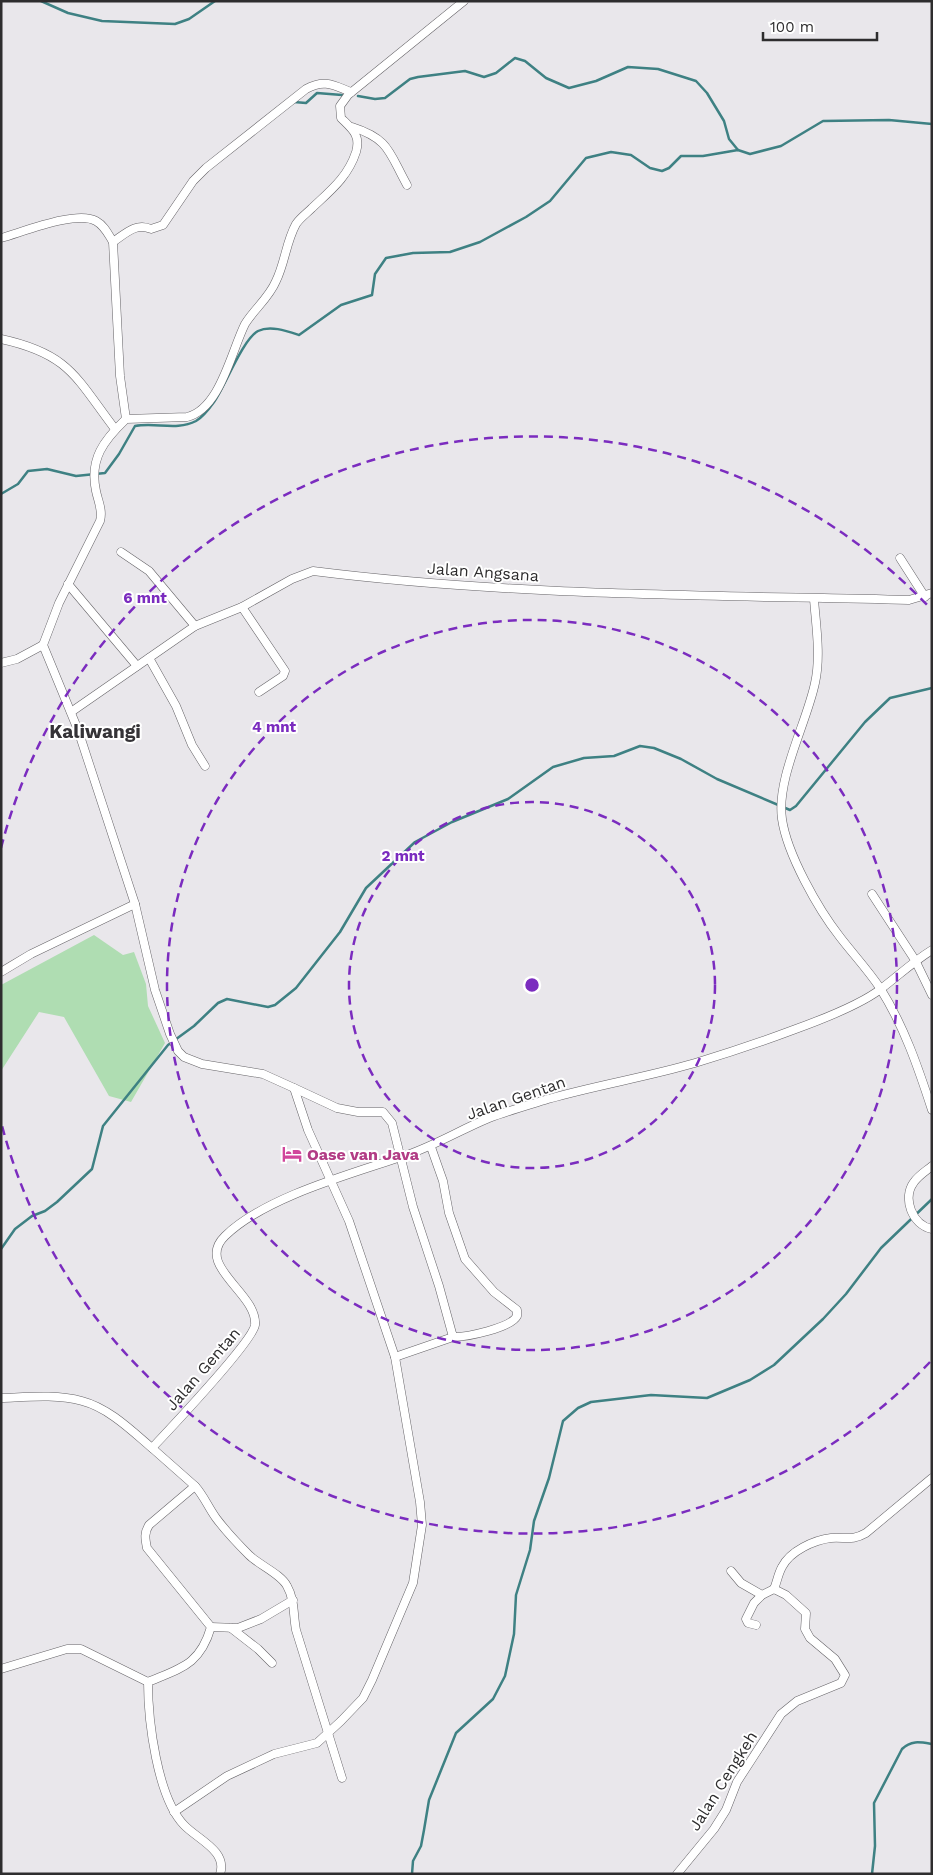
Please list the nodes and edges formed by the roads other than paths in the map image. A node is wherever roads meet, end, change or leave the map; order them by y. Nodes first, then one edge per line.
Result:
1 (464, 1) edge
2 (351, 92) junction
3 (348, 125) junction
4 (407, 185) dead end
5 (1, 238) edge
6 (112, 242) junction
7 (1, 339) edge
8 (126, 419) junction
9 (115, 429) junction
10 (120, 552) dead end
11 (900, 558) dead end
12 (68, 584) junction
13 (928, 595) edge
14 (814, 600) junction
15 (242, 607) junction
16 (195, 626) junction
17 (43, 645) junction
18 (149, 658) junction
19 (1, 663) edge
20 (137, 666) junction
21 (259, 692) dead end
22 (71, 712) junction
23 (205, 766) dead end
24 (872, 894) dead end
25 (136, 904) junction
26 (932, 950) edge
27 (915, 960) junction
28 (1, 972) edge
29 (881, 989) junction
30 (932, 996) edge
31 (294, 1088) junction
32 (932, 1110) edge
33 (431, 1147) junction
34 (402, 1157) junction
35 (932, 1166) edge
36 (331, 1180) junction
37 (932, 1229) edge
38 (453, 1337) junction
39 (395, 1357) junction
40 (1, 1398) edge
41 (152, 1448) junction
42 (932, 1478) edge
43 (195, 1486) junction
44 (731, 1571) dead end
45 (774, 1589) junction
46 (762, 1595) junction
47 (293, 1600) junction
48 (756, 1625) dead end
49 (211, 1627) junction
50 (231, 1628) junction
51 (272, 1663) dead end
52 (1, 1669) edge
53 (148, 1682) junction
54 (328, 1734) junction
55 (342, 1778) dead end
56 (174, 1812) junction
57 (220, 1874) edge
58 (676, 1874) edge

1 - 2 street
2 - 3 street
2 - 6 street
3 - 4 street
3 - 8 street
5 - 6 street
6 - 8 street
7 - 9 street
8 - 9 street
9 - 12 street
10 - 16 street
11 - 13 street
12 - 17 street
12 - 20 street
13 - 14 street, Jalan Angsana
14 - 15 street, Jalan Angsana
14 - 29 street
15 - 16 street, Jalan Angsana
15 - 21 street
16 - 18 street, Jalan Angsana
17 - 19 street
17 - 22 street
18 - 20 street, Jalan Angsana
18 - 23 street
20 - 22 street, Jalan Angsana
22 - 25 street
24 - 27 street
25 - 28 street
25 - 31 street
26 - 27 street, Jalan Gentan
27 - 29 street, Jalan Gentan
27 - 30 street
29 - 32 street
29 - 33 street, Jalan Gentan
31 - 34 street
31 - 36 street
33 - 34 street, Jalan Gentan
33 - 38 street
34 - 36 street, Jalan Gentan
34 - 38 street
35 - 37 street
36 - 39 street
36 - 41 street, Jalan Gentan
38 - 39 street
39 - 54 street
40 - 41 street
41 - 43 street
42 - 45 street
43 - 47 street
43 - 49 street
44 - 46 street
45 - 46 street
45 - 58 street, Jalan Cengkeh
46 - 48 street
47 - 50 street
47 - 54 street
49 - 50 street
49 - 53 street
50 - 51 street
52 - 53 street
53 - 56 street
54 - 55 street
54 - 56 street
56 - 57 street

